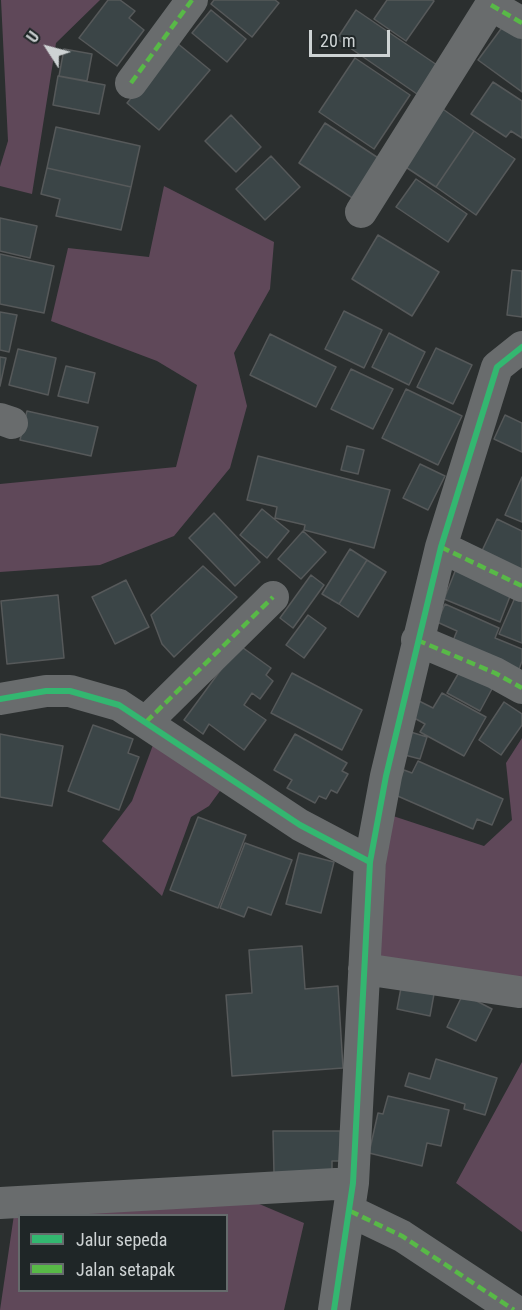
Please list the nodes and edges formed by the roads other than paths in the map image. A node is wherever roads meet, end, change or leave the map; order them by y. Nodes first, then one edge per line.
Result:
1 (192, 0) edge
2 (492, 2) edge
3 (522, 23) edge
4 (131, 83) dead end
5 (361, 212) dead end
6 (522, 347) edge
7 (441, 548) junction
8 (522, 586) edge
9 (273, 597) dead end
10 (417, 640) junction
11 (522, 688) edge
12 (0, 699) edge
13 (146, 722) junction
14 (370, 862) junction
15 (364, 969) junction
16 (519, 992) dead end
17 (352, 1197) junction
18 (0, 1203) edge
19 (334, 1310) edge
20 (514, 1310) edge

1 - 4 street
2 - 3 street
2 - 5 street
6 - 7 street
7 - 8 street
7 - 10 street
9 - 13 street
10 - 11 street
10 - 14 street
12 - 13 street
13 - 14 street
14 - 15 street
15 - 16 street
15 - 17 street
17 - 18 street
17 - 19 street
17 - 20 street

